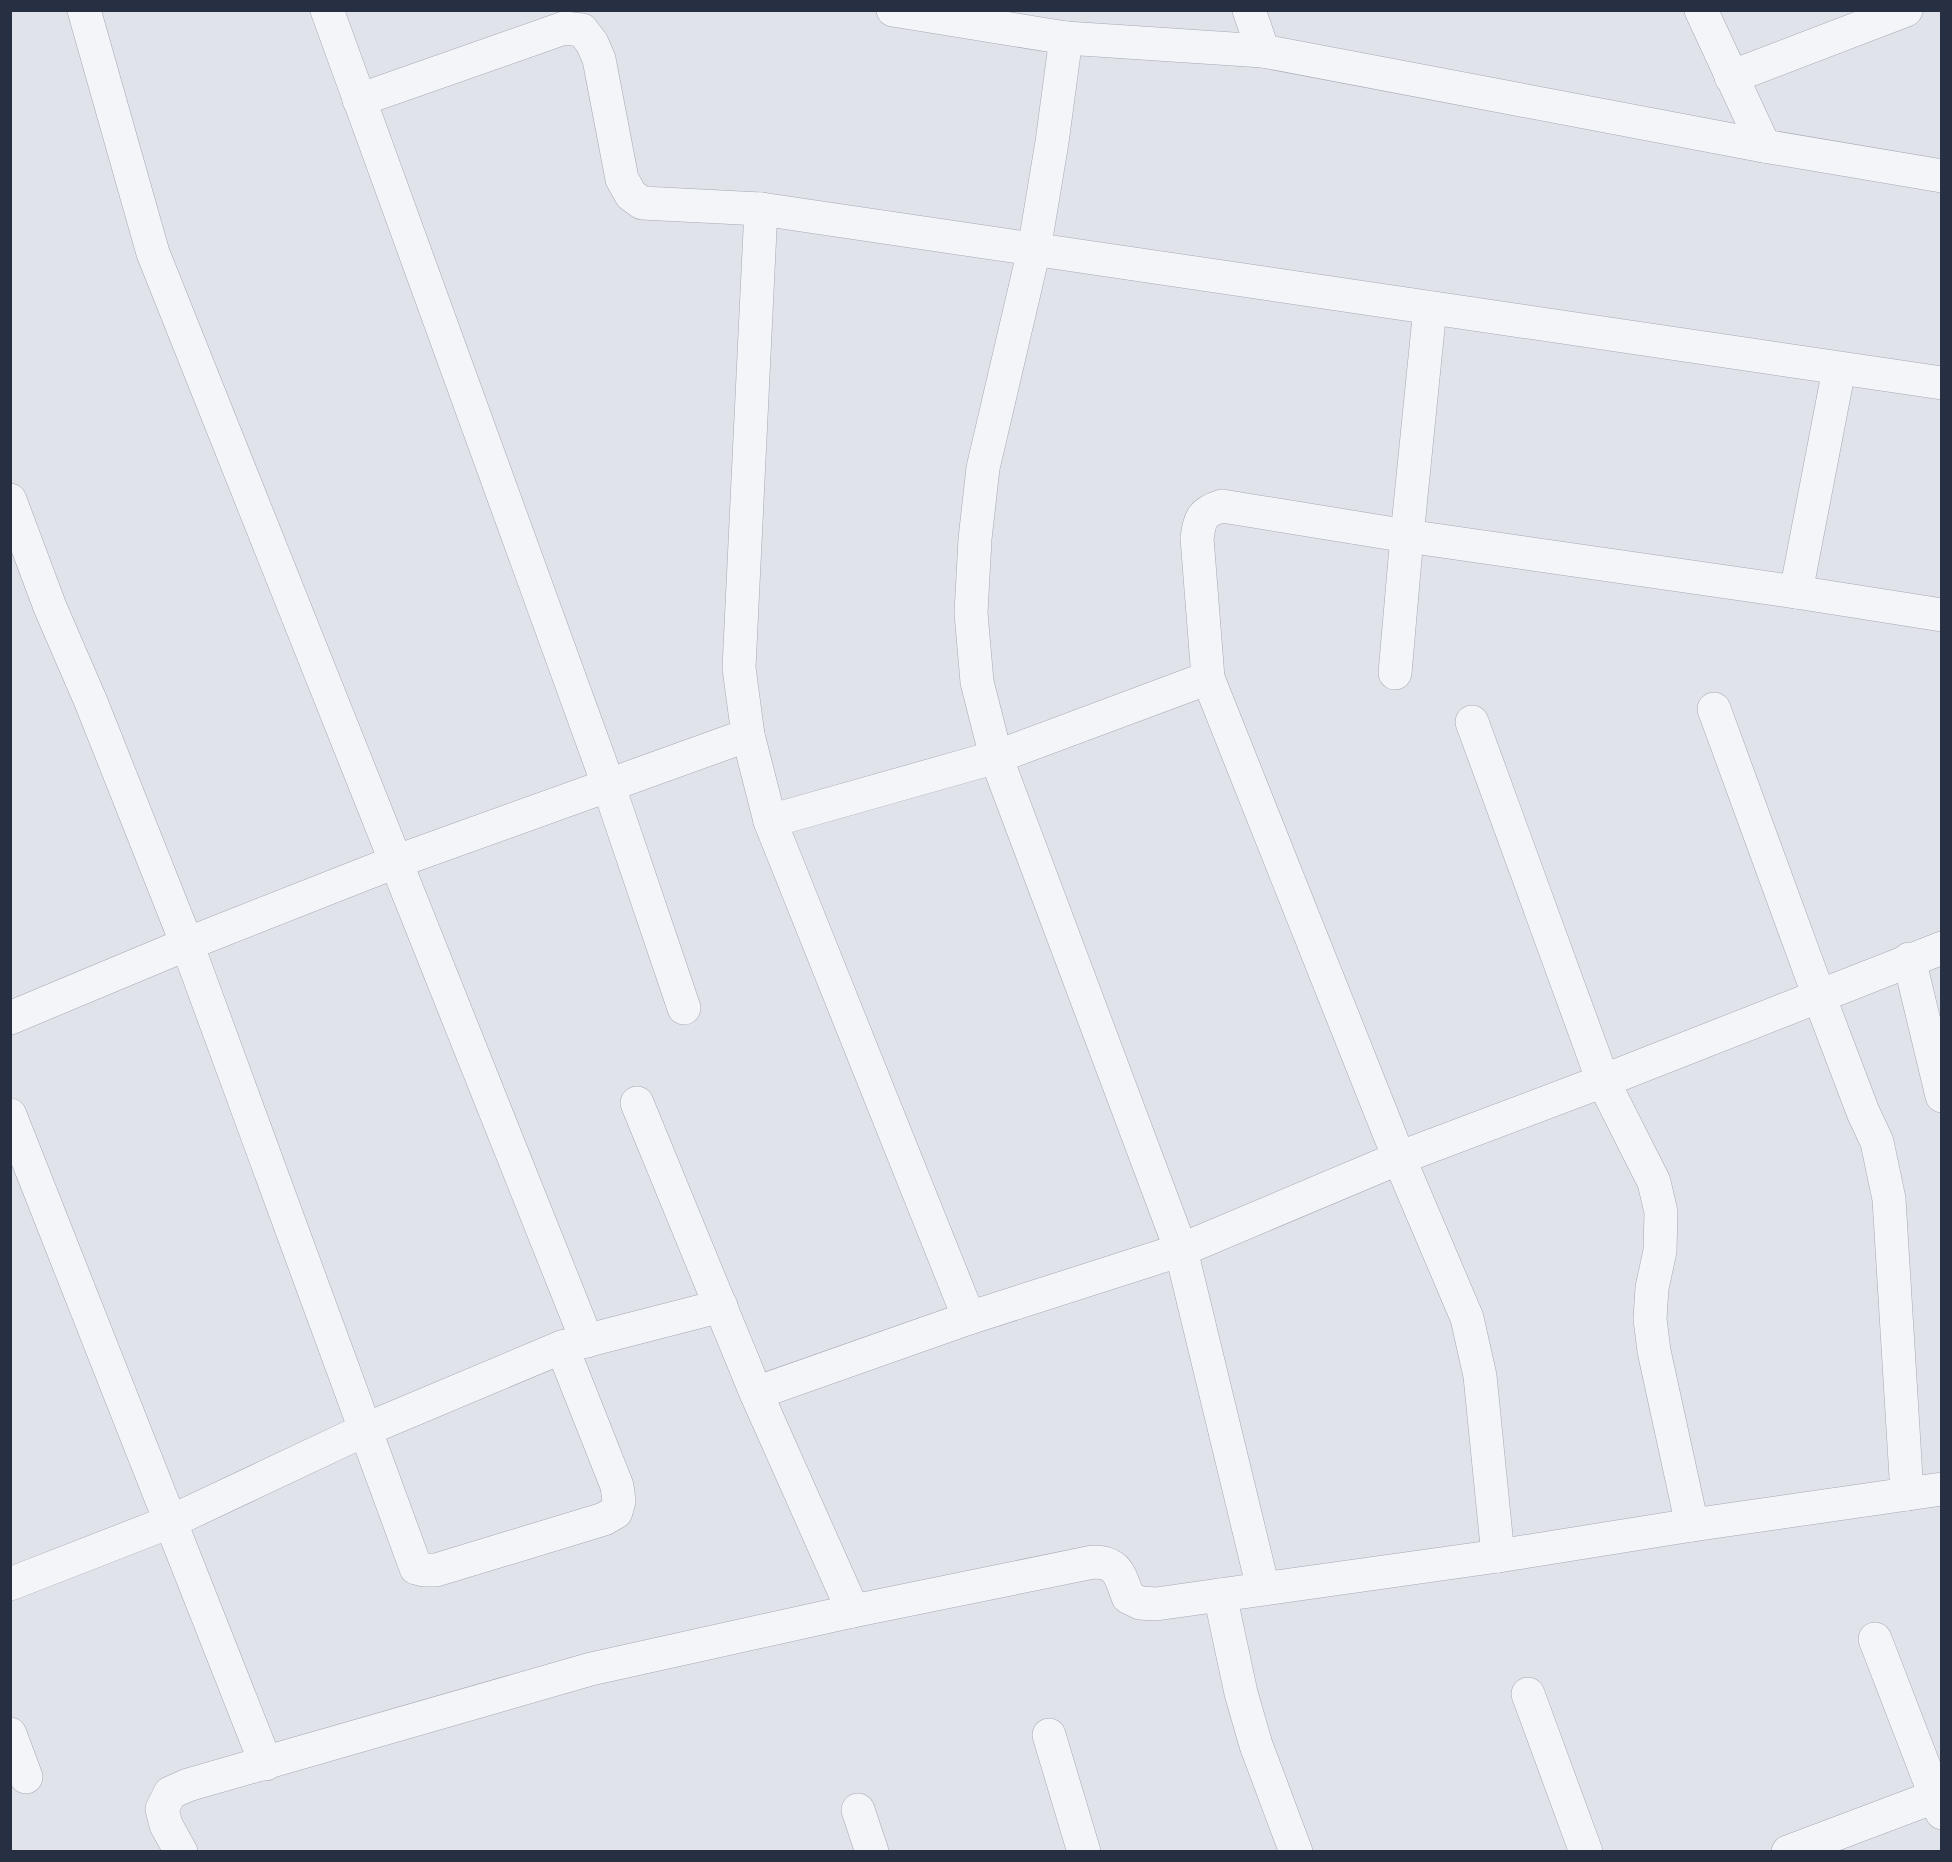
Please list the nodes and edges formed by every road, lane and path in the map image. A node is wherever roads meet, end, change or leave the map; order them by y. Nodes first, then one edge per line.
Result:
1 (84, 10) edge
2 (327, 10) edge
3 (893, 10) edge
4 (1701, 10) edge
5 (1906, 10) edge
6 (1251, 11) edge
7 (1066, 38) junction
8 (1263, 51) junction
9 (1731, 77) junction
10 (359, 100) junction
11 (1764, 146) junction
12 (1941, 176) edge
13 (761, 209) junction
14 (1034, 250) junction
15 (1430, 308) junction
16 (1839, 369) junction
17 (1941, 383) edge
18 (10, 500) edge
19 (1407, 536) junction
20 (1796, 592) junction
21 (1941, 615) edge
22 (1395, 673) dead end
23 (1208, 678) junction
24 (1714, 708) dead end
25 (1472, 722) dead end
26 (748, 735) junction
27 (996, 756) junction
28 (608, 784) junction
29 (770, 821) junction
30 (395, 862) junction
31 (187, 944) junction
32 (1941, 948) edge
33 (1910, 959) junction
34 (1819, 996) junction
35 (684, 1008) dead end
36 (10, 1018) edge
37 (1603, 1082) junction
38 (1941, 1096) edge
39 (637, 1103) dead end
40 (10, 1115) edge
41 (1399, 1158) junction
42 (1181, 1250) junction
43 (721, 1306) junction
44 (969, 1318) junction
45 (574, 1344) junction
46 (756, 1393) junction
47 (367, 1429) junction
48 (1941, 1489) edge
49 (1907, 1494) junction
50 (172, 1521) junction
51 (1692, 1525) junction
52 (1498, 1556) junction
53 (10, 1584) edge
54 (1263, 1588) junction
55 (1220, 1595) junction
56 (853, 1611) junction
57 (1875, 1639) dead end
58 (1528, 1694) dead end
59 (10, 1734) edge
60 (1049, 1735) dead end
61 (266, 1764) junction
62 (26, 1777) dead end
63 (1939, 1801) edge
64 (858, 1810) dead end
65 (181, 1851) edge
66 (872, 1851) edge
67 (1084, 1851) edge
68 (1296, 1851) edge
69 (1584, 1851) edge
70 (1788, 1851) edge

1 - 30 street
2 - 10 street
3 - 7 street
4 - 9 street
5 - 9 street
6 - 8 street
7 - 8 street
7 - 14 street
8 - 11 street
9 - 11 street
10 - 13 street
10 - 28 street
11 - 12 street
13 - 14 street
13 - 26 street
14 - 15 street
14 - 27 street
15 - 16 street
15 - 19 street
16 - 17 street
16 - 20 street
18 - 31 street
19 - 20 street
19 - 22 street
19 - 23 street
20 - 21 street
23 - 27 street
23 - 41 street
24 - 34 street
25 - 37 street
26 - 28 street
26 - 29 street
27 - 29 street
27 - 42 street
28 - 30 street
28 - 35 street
29 - 44 street
30 - 31 street
30 - 45 street
31 - 36 street
31 - 47 street
32 - 33 street
33 - 34 street
33 - 38 street
34 - 37 street
34 - 49 street
37 - 41 street
37 - 51 street
39 - 43 street
40 - 50 street
41 - 42 street
41 - 52 street
42 - 44 street
42 - 54 street
43 - 45 street
43 - 46 street
44 - 46 street
45 - 47 street
45 - 47 street
46 - 56 street
47 - 50 street
48 - 49 street
49 - 51 street
50 - 53 street
50 - 61 street
51 - 52 street
52 - 54 street
54 - 55 street
55 - 56 street
55 - 68 street
56 - 61 street
57 - 63 street
58 - 69 street
59 - 62 street
60 - 67 street
61 - 65 street
63 - 70 street
64 - 66 street

